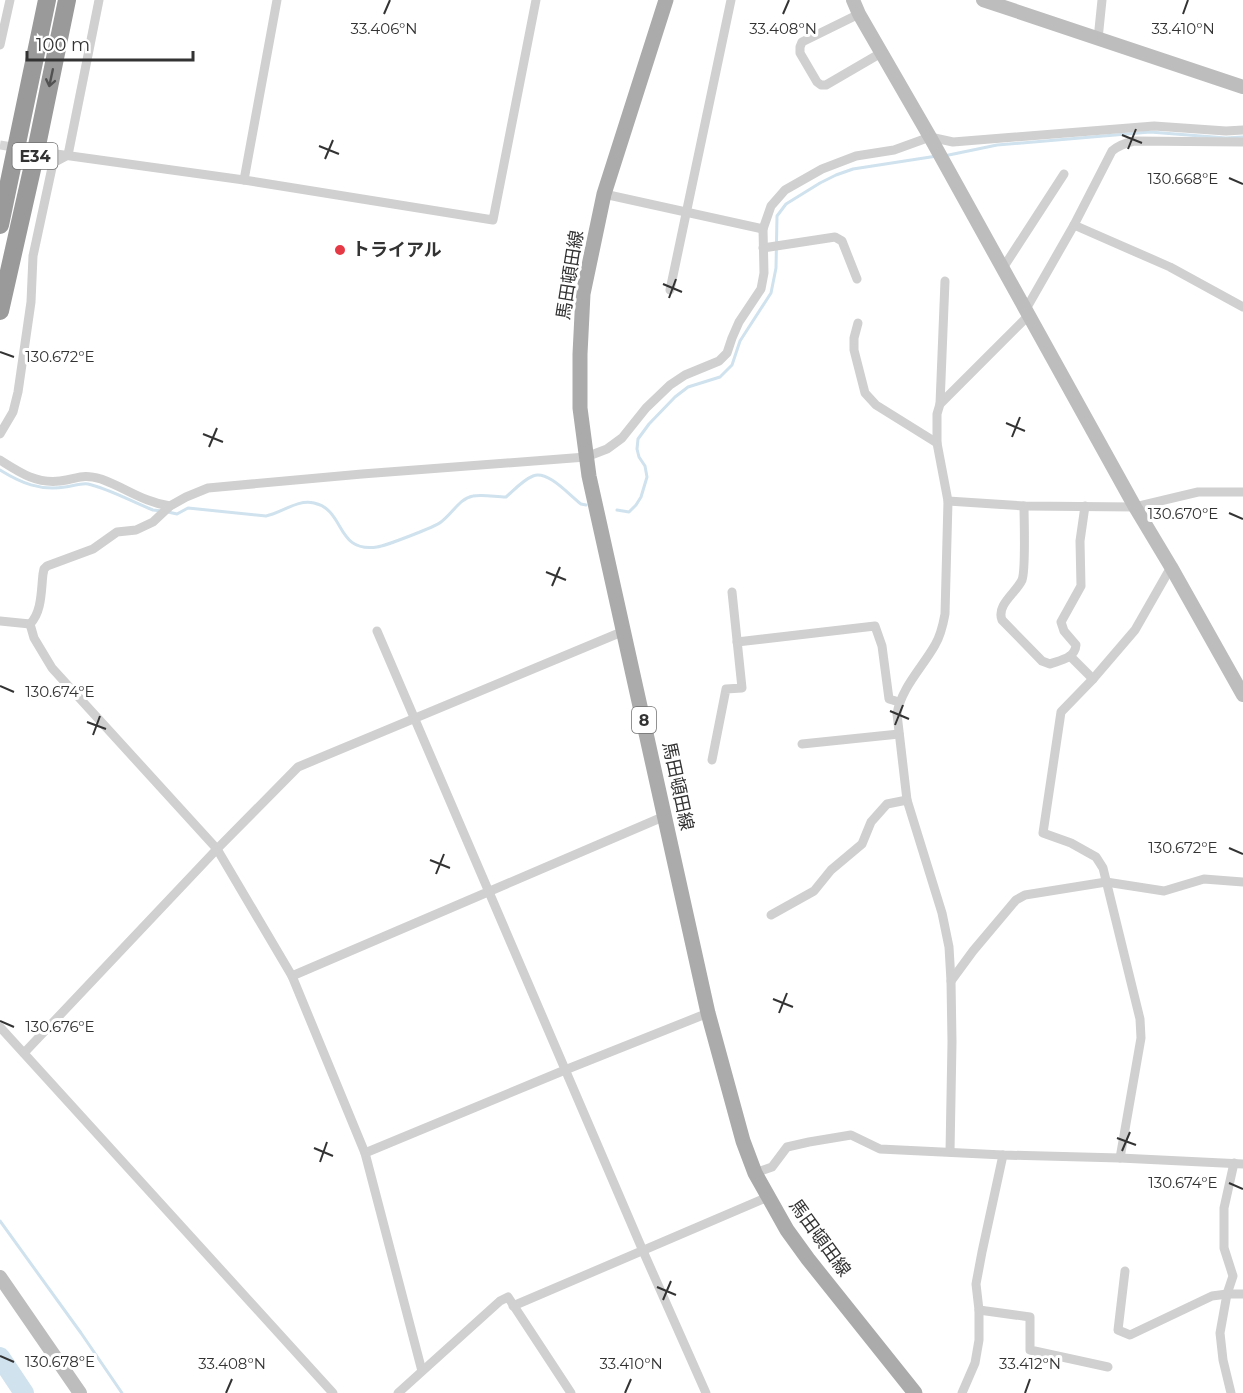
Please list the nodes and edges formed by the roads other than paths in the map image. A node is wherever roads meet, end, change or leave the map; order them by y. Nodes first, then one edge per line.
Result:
1 (10, 0) edge
2 (47, 0) edge
3 (67, 0) edge
4 (99, 0) edge
5 (277, 0) edge
6 (536, 0) edge
7 (666, 0) edge
8 (731, 0) edge
9 (853, 0) edge
10 (983, 0) edge
11 (1102, 0) edge
12 (859, 14) junction
13 (1098, 39) junction
14 (0, 45) edge
15 (881, 53) junction
16 (1243, 87) edge
17 (1243, 130) edge
18 (932, 141) junction
19 (1243, 141) edge
20 (49, 153) tunnel mouth
21 (68, 155) junction
22 (1064, 174) dead end
23 (244, 180) junction
24 (604, 194) junction
25 (686, 212) junction
26 (0, 225) edge
27 (1074, 225) junction
28 (763, 230) junction
29 (766, 248) junction
30 (1003, 268) junction
31 (857, 279) dead end
32 (945, 281) dead end
33 (670, 290) dead end
34 (1243, 307) edge
35 (0, 311) edge
36 (1028, 312) junction
37 (858, 323) dead end
38 (940, 404) junction
39 (0, 434) edge
40 (937, 443) junction
41 (586, 457) junction
42 (0, 460) edge
43 (1243, 492) edge
44 (948, 501) junction
45 (1024, 506) junction
46 (1085, 506) junction
47 (1136, 507) junction
48 (167, 510) junction
49 (1171, 567) junction
50 (732, 592) dead end
51 (0, 621) edge
52 (30, 624) junction
53 (378, 631) dead end
54 (624, 631) junction
55 (737, 642) junction
56 (1070, 656) junction
57 (1093, 679) junction
58 (1243, 694) edge
59 (899, 702) junction
60 (414, 717) junction
61 (899, 734) junction
62 (801, 744) dead end
63 (712, 760) dead end
64 (907, 800) junction
65 (665, 816) junction
66 (217, 849) junction
67 (1106, 882) junction
68 (1243, 882) edge
69 (489, 891) junction
70 (771, 915) dead end
71 (292, 976) junction
72 (951, 981) junction
73 (708, 1013) junction
74 (0, 1027) edge
75 (24, 1053) junction
76 (565, 1070) junction
77 (950, 1152) junction
78 (365, 1153) junction
79 (1003, 1155) junction
80 (1120, 1158) junction
81 (1239, 1163) edge
82 (756, 1173) junction
83 (768, 1197) junction
84 (643, 1251) junction
85 (1125, 1271) dead end
86 (0, 1277) edge
87 (1227, 1294) junction
88 (1243, 1294) edge
89 (513, 1306) junction
90 (979, 1310) junction
91 (1108, 1367) dead end
92 (422, 1371) junction
93 (80, 1393) edge
94 (333, 1393) edge
95 (398, 1393) edge
96 (571, 1393) edge
97 (706, 1393) edge
98 (915, 1393) edge
99 (962, 1393) edge
100 (1231, 1393) edge

1 - 14 street
2 - 26 highway, E34
3 -> 35 highway, E34
4 - 21 street
5 - 23 street
6 - 23 street
7 - 24 main road, 馬田頓田線 / 8
8 - 25 street
9 - 12 street
10 - 13 street
11 - 13 street
12 - 15 street
12 - 15 street
13 - 16 street
15 - 18 street
17 - 18 street
18 - 28 street
18 - 30 street
19 - 27 street
20 - 21 street
21 - 23 street
21 - 39 street
22 - 30 street
24 - 25 street
24 - 41 main road, 馬田頓田線 / 8
25 - 28 street
25 - 33 street
27 - 34 street
27 - 36 street
28 - 29 street
29 - 31 street
29 - 41 street
30 - 36 street
32 - 38 street
36 - 38 street
36 - 47 street
37 - 40 street
38 - 40 street
40 - 44 street
41 - 48 street
41 - 54 main road, 馬田頓田線 / 8
42 - 48 street
43 - 47 street
44 - 45 street
44 - 59 street
45 - 46 street
45 - 56 street
46 - 47 street
46 - 56 street
47 - 49 street
48 - 52 street
49 - 57 street
49 - 58 street
50 - 55 street
51 - 52 street
52 - 66 street
53 - 60 street
54 - 60 street
54 - 65 main road, 馬田頓田線 / 8
55 - 59 street
55 - 63 street
56 - 57 street
57 - 67 street
59 - 61 street
60 - 66 street
60 - 69 street
61 - 62 street
61 - 64 street
64 - 70 street
64 - 72 street
65 - 69 street
65 - 73 main road, 馬田頓田線 / 8
66 - 71 street
66 - 75 street
67 - 68 street
67 - 72 street
67 - 80 street
69 - 71 street
69 - 76 street
71 - 78 street
72 - 77 street
73 - 76 street
73 - 82 main road, 馬田頓田線 / 8
74 - 75 street
75 - 94 street
76 - 78 street
76 - 84 street
77 - 79 street
77 - 82 street
78 - 92 street
79 - 80 street
79 - 90 street
80 - 81 street
81 - 87 street
82 - 83 main road, 馬田頓田線 / 8
83 - 84 street
83 - 98 main road, 馬田頓田線 / 8
84 - 89 street
84 - 97 street
85 - 87 street
86 - 93 street
87 - 88 street
87 - 100 street
89 - 92 street
89 - 96 street
90 - 91 street
90 - 99 street
92 - 95 street

